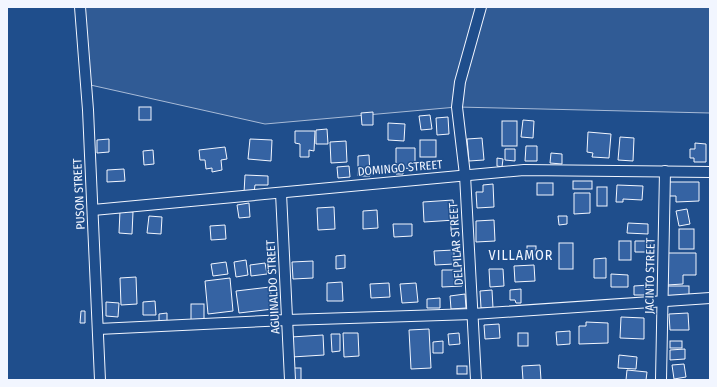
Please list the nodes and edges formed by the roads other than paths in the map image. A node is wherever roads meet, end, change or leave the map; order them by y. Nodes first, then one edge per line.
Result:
1 (80, 7) edge
2 (482, 7) edge
3 (665, 171) junction
4 (710, 172) edge
5 (465, 175) junction
6 (282, 193) junction
7 (93, 210) junction
8 (710, 298) edge
9 (663, 300) junction
10 (473, 314) junction
11 (287, 320) junction
12 (98, 329) junction
13 (100, 380) edge
14 (290, 380) edge
15 (476, 380) edge
16 (661, 380) edge

1 - 7 street, PUSON STREET
2 - 5 street, DELPILAR STREET
3 - 4 street, DOMINGO STREET
3 - 5 street, DOMINGO STREET
3 - 9 street, JACINTO STREET
5 - 6 street, DOMINGO STREET
5 - 10 street, DELPILAR STREET
6 - 7 street, DOMINGO STREET
6 - 11 street, AGUINALDO STREET
7 - 12 street, PUSON STREET
8 - 9 street
9 - 10 street
9 - 16 street, JACINTO STREET
10 - 11 street
10 - 15 street, DELPILAR STREET
11 - 12 street
11 - 14 street, AGUINALDO STREET
12 - 13 street, PUSON STREET

